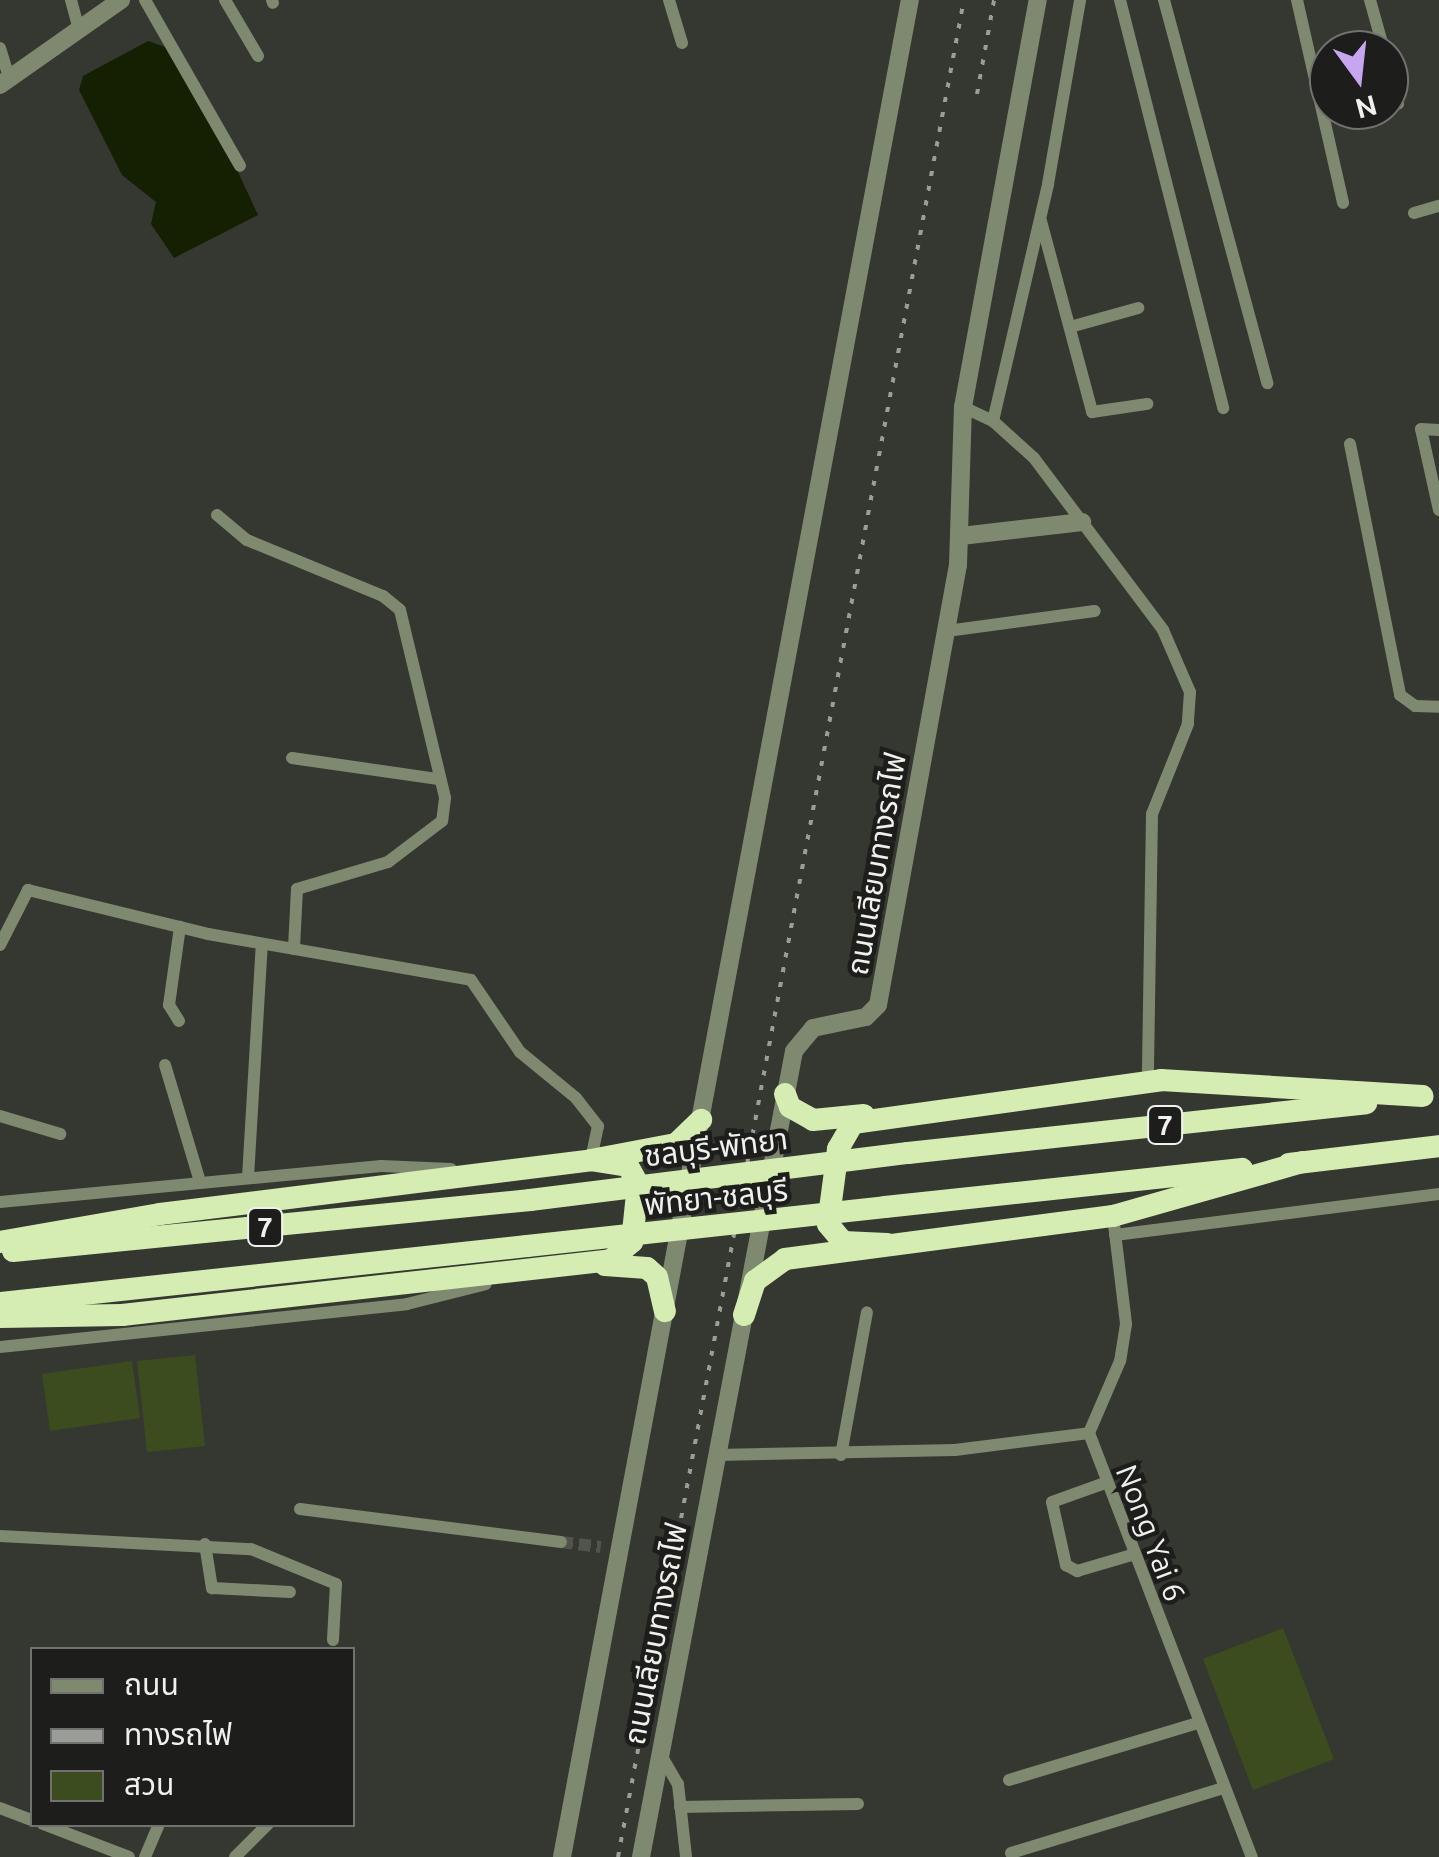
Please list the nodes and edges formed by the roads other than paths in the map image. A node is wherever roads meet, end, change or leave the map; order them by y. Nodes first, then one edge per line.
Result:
1 (71, 0) edge
2 (121, 0) edge
3 (145, 0) edge
4 (225, 0) edge
5 (669, 0) edge
6 (910, 0) edge
7 (1038, 0) edge
8 (1080, 0) edge
9 (1120, 0) edge
10 (1164, 0) edge
11 (1297, 0) edge
12 (1370, 0) edge
13 (78, 29) junction
14 (1378, 30) edge
15 (682, 43) dead end
16 (0, 48) edge
17 (258, 56) dead end
18 (5, 81) edge
19 (240, 166) dead end
20 (1343, 203) dead end
21 (1439, 206) edge
22 (1414, 212) dead end
23 (1040, 219) junction
24 (1138, 308) dead end
25 (1070, 328) junction
26 (1267, 383) dead end
27 (1147, 404) dead end
28 (963, 407) junction
29 (1222, 408) dead end
30 (994, 421) junction
31 (1439, 430) edge
32 (1350, 444) dead end
33 (1439, 510) edge
34 (217, 515) dead end
35 (1082, 522) junction
36 (961, 536) junction
37 (1095, 611) dead end
38 (947, 631) junction
39 (1439, 707) edge
40 (292, 758) dead end
41 (438, 779) junction
42 (180, 927) junction
43 (262, 944) junction
44 (0, 945) edge
45 (294, 949) junction
46 (179, 1022) dead end
47 (164, 1065) dead end
48 (1148, 1081) junction
49 (785, 1094) junction
50 (1431, 1095) edge
51 (986, 1100) junction
52 (0, 1116) edge
53 (701, 1120) junction
54 (60, 1134) dead end
55 (1439, 1148) edge
56 (590, 1160) junction
57 (1302, 1162) junction
58 (512, 1171) junction
59 (248, 1177) junction
60 (200, 1182) junction
61 (1439, 1194) edge
62 (0, 1202) edge
63 (1114, 1226) junction
64 (0, 1242) edge
65 (887, 1244) junction
66 (0, 1252) edge
67 (588, 1265) junction
68 (542, 1270) junction
69 (0, 1303) edge
70 (666, 1311) junction
71 (867, 1312) dead end
72 (744, 1315) junction
73 (0, 1317) edge
74 (0, 1347) edge
75 (1089, 1432) junction
76 (717, 1455) junction
77 (841, 1455) junction
78 (1104, 1483) junction
79 (300, 1508) dead end
80 (0, 1536) edge
81 (561, 1542) tunnel mouth
82 (205, 1544) junction
83 (1132, 1555) junction
84 (290, 1592) dead end
85 (333, 1640) dead end
86 (1198, 1724) junction
87 (661, 1755) junction
88 (1009, 1780) dead end
89 (1224, 1788) junction
90 (858, 1804) dead end
91 (680, 1807) junction
92 (0, 1808) edge
93 (30, 1819) edge
94 (51, 1827) edge
95 (158, 1827) edge
96 (265, 1827) edge
97 (1012, 1853) dead end
98 (128, 1857) edge
99 (145, 1857) edge
100 (235, 1857) edge
101 (562, 1857) edge
102 (641, 1857) edge
103 (686, 1857) edge
104 (1252, 1857) edge

1 - 13 street
2 - 13 street
3 - 19 street
4 - 17 street
5 - 15 street
6 - 53 street, ถนนเลียบทางรถไฟ
7 - 28 street, ถนนเลียบทางรถไฟ
8 - 23 street
9 - 29 street
10 - 26 street
11 - 20 street
12 - 14 street
13 - 18 street
16 - 18 street
21 - 22 street
23 - 25 street
23 - 30 street
24 - 25 street
25 - 27 street
28 - 30 street
28 - 36 street, ถนนเลียบทางรถไฟ
30 - 35 street
31 - 33 street
32 - 39 street
34 - 41 street
35 - 36 street
35 - 48 street
36 - 38 street, ถนนเลียบทางรถไฟ
37 - 38 street
38 - 49 street, ถนนเลียบทางรถไฟ
40 - 41 street
41 - 45 street
42 - 43 street
42 - 44 street
42 - 46 street
43 - 45 street
43 - 59 street
45 - 56 street
47 - 60 street
48 - 50 highway
48 - 51 highway
49 - 51 highway
49 - 72 street, ถนนเลียบทางรถไฟ
50 - 66 highway, ชลบุรี-พัทยา / 7, bridge
51 - 65 highway
52 - 54 street
53 - 56 highway
53 - 70 street, ถนนเลียบทางรถไฟ
55 - 57 highway, พัทยา-ชลบุรี / 7
56 - 58 highway
56 - 67 highway
57 - 63 highway
57 - 69 highway, พัทยา-ชลบุรี / 7, bridge
58 - 59 street
58 - 64 highway
59 - 60 street
60 - 62 street
61 - 63 street
63 - 65 highway
63 - 75 street, Nong Yai 6
65 - 72 highway
67 - 68 highway
67 - 70 highway
68 - 73 highway
68 - 74 street
70 - 101 street, ถนนเลียบทางรถไฟ
71 - 77 street
72 - 76 street, ถนนเลียบทางรถไฟ
75 - 77 street
75 - 78 street, Nong Yai 6
76 - 77 street
76 - 87 street, ถนนเลียบทางรถไฟ
78 - 83 street, Nong Yai 6
78 - 83 street
79 - 81 street
80 - 82 street
82 - 84 street
82 - 85 street
83 - 86 street, Nong Yai 6
86 - 88 street
86 - 89 street, Nong Yai 6
87 - 91 street
87 - 102 street, ถนนเลียบทางรถไฟ
89 - 97 street
89 - 104 street, Nong Yai 6
90 - 91 street
91 - 103 street
92 - 93 street
94 - 98 street
95 - 99 street
96 - 100 street

